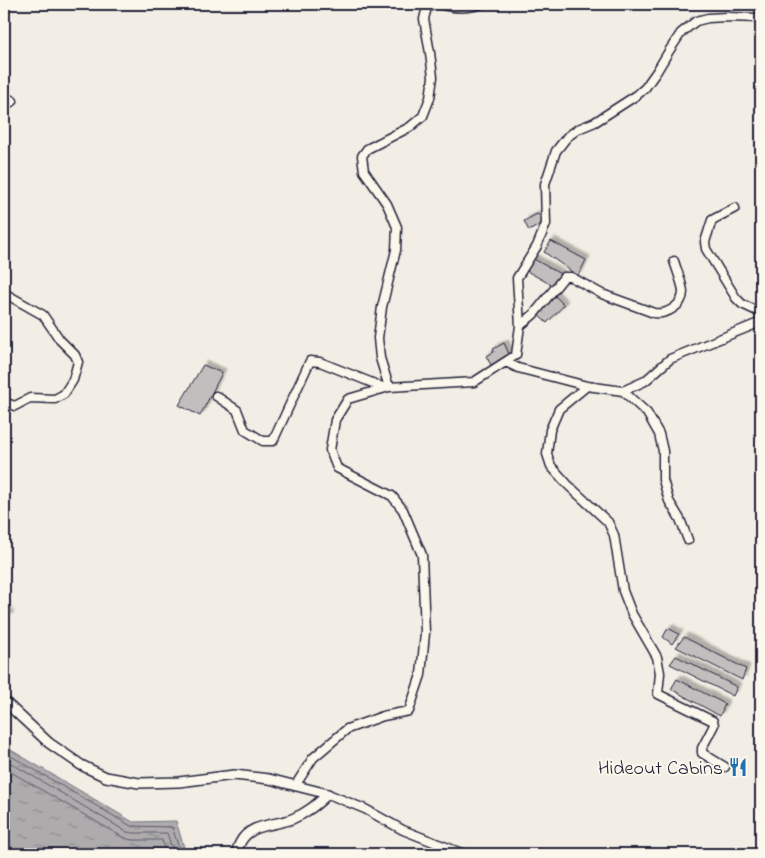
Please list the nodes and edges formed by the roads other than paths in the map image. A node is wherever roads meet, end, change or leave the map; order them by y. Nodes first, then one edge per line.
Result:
1 (434, 4) edge
2 (438, 4) edge
3 (481, 4) edge
4 (761, 18) edge
5 (4, 96) edge
6 (4, 106) edge
7 (735, 208) dead end
8 (674, 261) dead end
9 (4, 293) edge
10 (761, 313) edge
11 (761, 322) edge
12 (520, 326) junction
13 (506, 362) junction
14 (587, 386) junction
15 (387, 388) junction
16 (623, 390) junction
17 (216, 396) dead end
18 (4, 401) edge
19 (688, 540) dead end
20 (4, 702) edge
21 (725, 766) dead end
22 (295, 786) junction
23 (328, 794) junction
24 (238, 854) edge
25 (464, 854) edge

1 - 15 street
2 - 3 street
4 - 12 street
5 - 6 street
7 - 10 street
8 - 12 street
9 - 18 street
11 - 16 street
12 - 13 street
13 - 14 street
13 - 15 street
14 - 16 street
14 - 21 street
15 - 17 street
15 - 22 street
16 - 19 street
20 - 22 street
22 - 23 street
23 - 24 street
23 - 25 street

